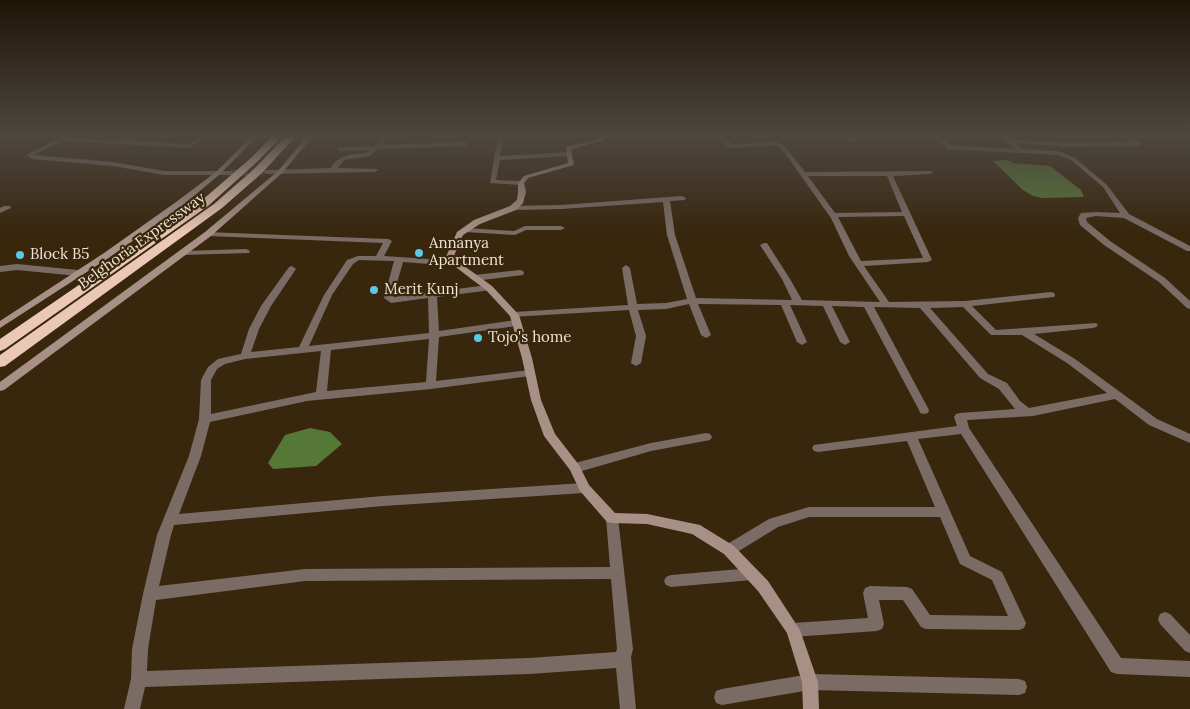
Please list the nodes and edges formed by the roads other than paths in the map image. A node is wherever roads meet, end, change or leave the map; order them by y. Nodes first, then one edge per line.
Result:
1 (134, 168) edge
2 (223, 168) tunnel mouth
3 (245, 168) tunnel mouth
4 (261, 168) edge
5 (283, 168) edge
6 (495, 168) edge
7 (558, 168) edge
8 (797, 168) edge
9 (1084, 168) edge
10 (334, 170) joint
11 (375, 170) dead end
12 (266, 172) tunnel mouth
13 (280, 172) junction
14 (930, 172) dead end
15 (218, 173) junction
16 (230, 173) tunnel mouth
17 (802, 174) junction
18 (889, 174) junction
19 (521, 182) junction
20 (682, 198) dead end
21 (666, 199) junction
22 (513, 208) junction
23 (908, 214) junction
24 (833, 215) junction
25 (1126, 216) junction
26 (560, 228) dead end
27 (465, 230) junction
28 (208, 234) junction
29 (764, 244) dead end
30 (1190, 249) edge
31 (246, 251) dead end
32 (183, 253) junction
33 (379, 258) junction
34 (399, 260) junction
35 (455, 263) junction
36 (858, 264) junction
37 (626, 268) dead end
38 (0, 269) edge
39 (292, 269) dead end
40 (78, 273) junction
41 (520, 273) dead end
42 (474, 278) junction
43 (488, 288) junction
44 (1051, 295) dead end
45 (432, 296) junction
46 (692, 301) junction
47 (786, 304) junction
48 (799, 304) junction
49 (827, 304) junction
50 (965, 304) junction
51 (868, 305) junction
52 (886, 305) junction
53 (923, 305) junction
54 (1190, 306) edge
55 (633, 308) junction
56 (515, 319) junction
57 (0, 324) edge
58 (1093, 324) dead end
59 (1024, 332) junction
60 (434, 335) junction
61 (706, 335) dead end
62 (802, 342) dead end
63 (845, 342) dead end
64 (0, 346) edge
65 (326, 347) junction
66 (302, 350) junction
67 (245, 356) junction
68 (0, 362) edge
69 (636, 363) dead end
70 (530, 373) junction
71 (431, 385) junction
72 (0, 387) edge
73 (1118, 395) junction
74 (321, 396) junction
75 (924, 410) dead end
76 (1027, 412) junction
77 (205, 418) junction
78 (964, 429) junction
79 (911, 436) junction
80 (706, 437) dead end
81 (1190, 439) edge
82 (818, 448) dead end
83 (575, 468) junction
84 (584, 488) junction
85 (944, 512) junction
86 (612, 518) junction
87 (170, 520) junction
88 (729, 550) junction
89 (616, 573) junction
90 (752, 574) junction
91 (671, 581) dead end
92 (150, 594) junction
93 (1165, 620) dead end
94 (792, 630) junction
95 (1190, 646) edge
96 (623, 657) junction
97 (1190, 669) edge
98 (139, 679) junction
99 (810, 682) junction
100 (1019, 687) dead end
101 (722, 697) dead end
102 (132, 709) edge
103 (628, 709) edge
104 (811, 709) edge

1 - 15 street
2 - 15 street
3 - 64 highway, Belghoria Expressway
4 - 68 highway, Belghoria Expressway
5 - 13 street
6 - 19 street
7 - 19 street
8 - 17 street
9 - 25 street
10 - 11 street
10 - 13 street
12 - 13 street
13 - 28 street
14 - 18 street
15 - 16 street
15 - 40 street
17 - 18 street
17 - 24 street
18 - 23 street
19 - 22 street
20 - 21 street
21 - 22 street
21 - 46 street
22 - 27 street
23 - 24 street
23 - 36 street
24 - 36 street
25 - 30 street
25 - 54 street
26 - 27 street
27 - 35 street
28 - 32 street
28 - 33 street
29 - 48 street
31 - 32 street
32 - 72 street
33 - 34 street
33 - 66 street
34 - 35 street
34 - 45 street
35 - 42 street
36 - 52 street
37 - 55 street
38 - 40 street
39 - 67 street
40 - 57 street
41 - 42 street
42 - 43 street
43 - 45 street
43 - 56 street
44 - 50 street
45 - 60 street
46 - 47 street
46 - 55 street
46 - 61 street
47 - 48 street
47 - 62 street
48 - 49 street
49 - 51 street
49 - 63 street
50 - 53 street
50 - 59 street
51 - 52 street
51 - 75 street
52 - 53 street
53 - 76 street
55 - 56 street
55 - 69 street
56 - 60 street
56 - 70 street
58 - 59 street
59 - 73 street
60 - 65 street
60 - 71 street
65 - 66 street
65 - 74 street
66 - 67 street
67 - 77 street
70 - 71 street
70 - 83 street
71 - 74 street
73 - 76 street
73 - 81 street
74 - 77 street
76 - 78 street
77 - 87 street
78 - 79 street
78 - 97 street
79 - 82 street
79 - 85 street
80 - 83 street
83 - 84 street
84 - 86 street
84 - 87 street
85 - 88 street
85 - 94 street
86 - 88 street
86 - 89 street
87 - 92 street
88 - 90 street
89 - 92 street
89 - 96 street
90 - 91 street
90 - 94 street
92 - 98 street
93 - 95 street
94 - 99 street
96 - 98 street
96 - 103 street
98 - 102 street
99 - 100 street
99 - 101 street
99 - 104 street

